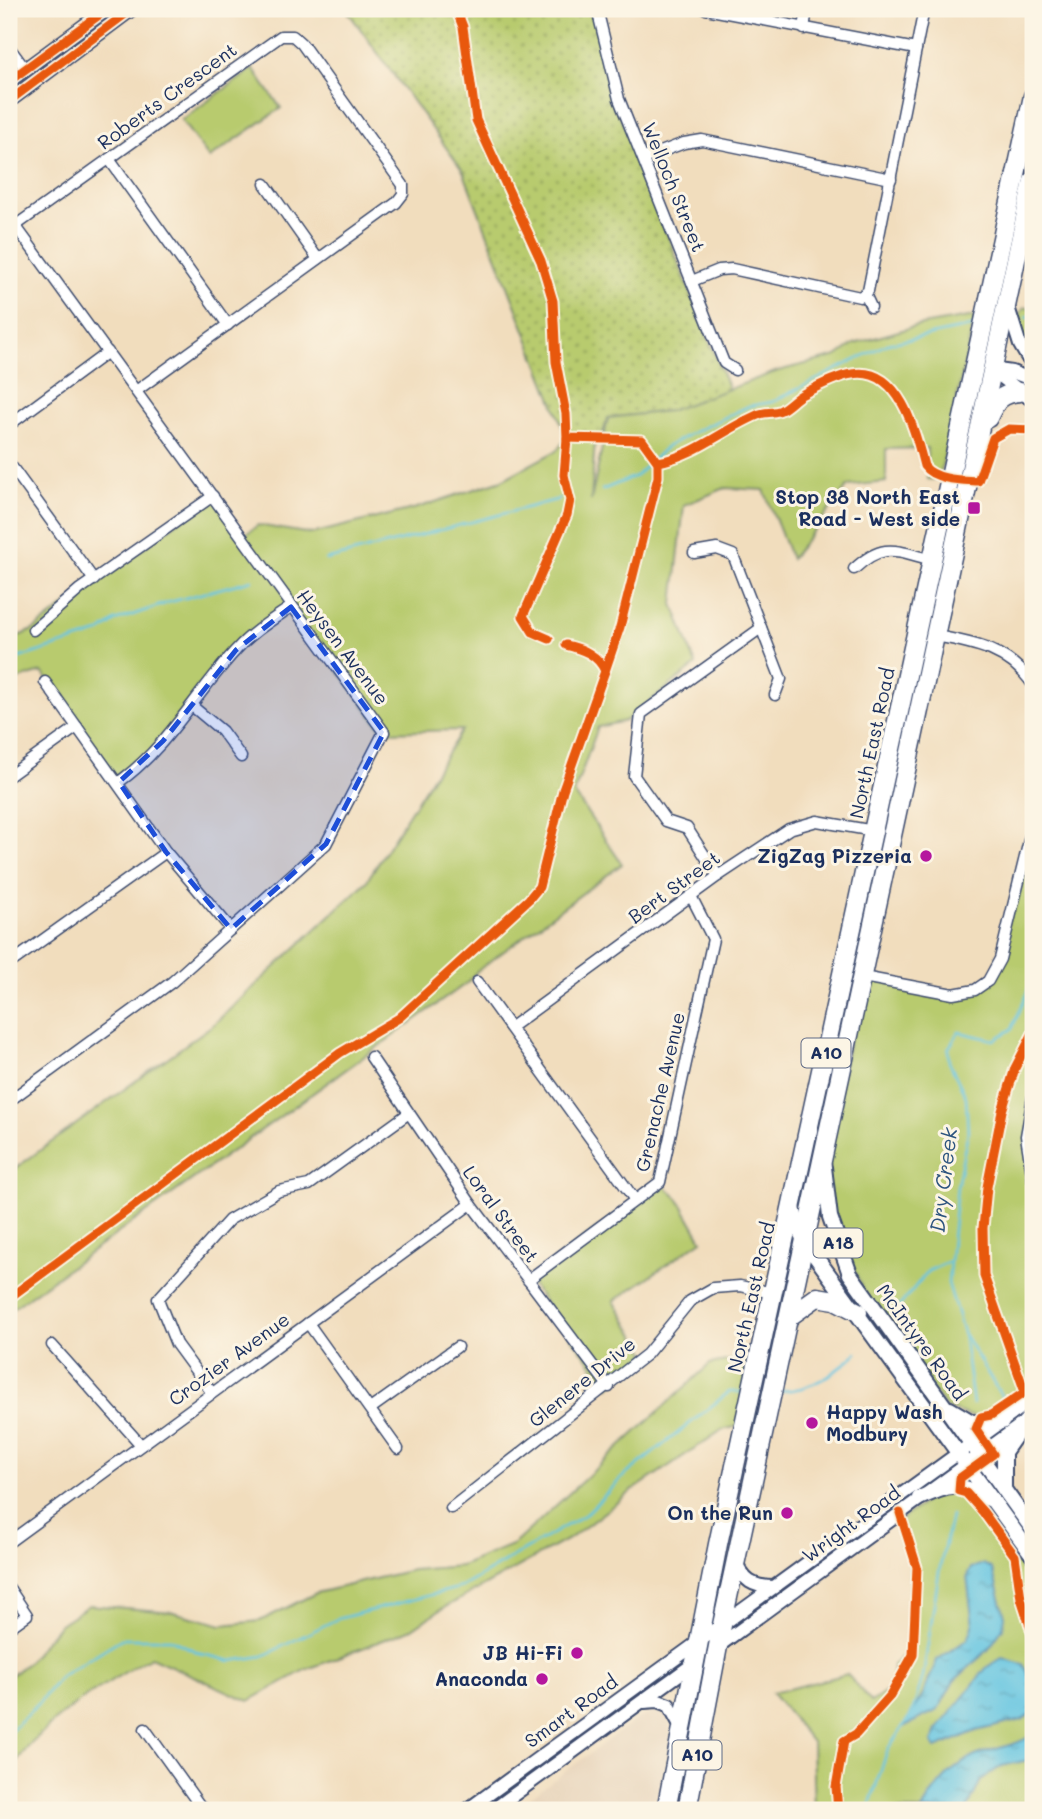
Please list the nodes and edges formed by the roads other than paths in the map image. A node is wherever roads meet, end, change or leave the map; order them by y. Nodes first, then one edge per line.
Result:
1 (107, 9) edge
2 (132, 9) edge
3 (597, 9) edge
4 (706, 9) edge
5 (807, 9) edge
6 (924, 9) edge
7 (804, 29) junction
8 (9, 47) edge
9 (916, 49) junction
10 (25, 69) junction
11 (9, 81) edge
12 (35, 82) junction
13 (1033, 96) edge
14 (9, 101) edge
15 (645, 158) junction
16 (109, 159) junction
17 (891, 178) junction
18 (1033, 181) edge
19 (265, 184) dead end
20 (12, 221) edge
21 (318, 259) junction
22 (692, 281) junction
23 (864, 294) junction
24 (1007, 300) junction
25 (871, 307) dead end
26 (228, 325) junction
27 (979, 338) junction
28 (108, 352) junction
29 (1033, 367) edge
30 (991, 369) junction
31 (735, 370) dead end
32 (136, 391) junction
33 (1029, 391) edge
34 (965, 398) junction
35 (9, 425) edge
36 (977, 435) junction
37 (9, 463) edge
38 (213, 496) junction
39 (694, 553) dead end
40 (933, 560) junction
41 (853, 569) dead end
42 (93, 580) junction
43 (291, 607) junction
44 (921, 613) junction
45 (761, 628) junction
46 (33, 629) dead end
47 (936, 636) junction
48 (914, 651) junction
49 (45, 681) dead end
50 (1032, 682) edge
51 (775, 695) dead end
52 (192, 706) junction
53 (78, 727) junction
54 (241, 757) dead end
55 (9, 776) edge
56 (119, 782) junction
57 (900, 808) junction
58 (1033, 824) edge
59 (874, 831) junction
60 (166, 852) junction
61 (891, 854) junction
62 (718, 876) junction
63 (691, 896) junction
64 (232, 929) junction
65 (9, 964) edge
66 (863, 977) junction
67 (477, 982) dead end
68 (511, 1027) junction
69 (371, 1057) dead end
70 (1033, 1097) edge
71 (9, 1101) edge
72 (409, 1113) junction
73 (823, 1158) junction
74 (1033, 1181) edge
75 (635, 1200) junction
76 (471, 1203) junction
77 (792, 1206) junction
78 (805, 1242) junction
79 (528, 1280) junction
80 (773, 1293) junction
81 (858, 1312) junction
82 (789, 1317) junction
83 (308, 1323) junction
84 (52, 1345) dead end
85 (457, 1347) dead end
86 (609, 1387) junction
87 (212, 1393) junction
88 (1033, 1399) edge
89 (943, 1404) junction
90 (370, 1409) junction
91 (1029, 1419) edge
92 (1002, 1422) junction
93 (141, 1445) junction
94 (398, 1449) dead end
95 (968, 1454) junction
96 (1004, 1490) junction
97 (919, 1498) junction
98 (993, 1501) junction
99 (450, 1508) dead end
100 (1033, 1530) edge
101 (10, 1538) edge
102 (1033, 1556) edge
103 (736, 1561) junction
104 (774, 1587) junction
105 (9, 1588) edge
106 (722, 1625) junction
107 (9, 1628) edge
108 (698, 1643) junction
109 (718, 1646) junction
110 (693, 1664) junction
111 (644, 1702) junction
112 (681, 1727) junction
113 (145, 1729) dead end
114 (203, 1810) edge
115 (467, 1810) edge
116 (493, 1810) edge
117 (666, 1810) edge
118 (687, 1810) edge

1 - 10 main road
2 - 12 main road
3 - 15 street, Welloch Street
4 - 7 street
5 - 7 street
6 - 9 street
7 - 9 street
8 - 10 street
9 - 17 street
10 - 11 main road
10 - 12 main road
12 - 14 main road
13 - 27 highway, North East Road / A10
15 - 17 street
15 - 22 street, Welloch Street
16 - 20 street, Roberts Crescent
16 - 21 street, Roberts Crescent
16 - 26 street
17 - 23 street
18 - 24 highway, North East Road / A10
19 - 21 street
20 - 28 street, Heysen Avenue
21 - 26 street
22 - 23 street
22 - 31 street, Welloch Street
23 - 25 street
24 - 29 main road
24 - 30 highway, North East Road / A10
26 - 32 street
27 - 30 highway
27 - 34 highway, North East Road / A10
28 - 32 street, Heysen Avenue
28 - 35 street
30 - 33 main road
30 - 34 highway
30 - 36 highway, North East Road / A10
32 - 38 street, Heysen Avenue
33 - 36 highway
34 - 40 highway, North East Road / A10
36 - 47 highway, North East Road / A10
37 - 42 street
38 - 42 street
38 - 43 street, Heysen Avenue
39 - 45 street
40 - 41 street
40 - 44 highway, North East Road / A10
42 - 46 street
43 - 52 street
43 - 64 street, Heysen Avenue
44 - 47 highway
44 - 48 highway, North East Road / A10
45 - 51 street
45 - 62 street
47 - 48 highway
47 - 50 street
47 - 57 highway, North East Road / A10
48 - 59 highway, North East Road / A10
49 - 53 street
52 - 54 street
52 - 56 street
53 - 55 street
53 - 56 street
56 - 60 street
57 - 59 highway
57 - 61 highway, North East Road / A10
58 - 66 street
59 - 61 highway
59 - 62 street, Bert Street
59 - 77 highway, North East Road / A10
60 - 64 street
60 - 65 street
61 - 66 highway, North East Road / A10
62 - 63 street, Bert Street
63 - 68 street, Bert Street
63 - 75 street, Grenache Avenue
64 - 71 street, Heysen Avenue
66 - 73 highway, North East Road / A10
67 - 68 street
68 - 75 street
69 - 72 street, Loral Street
70 - 74 street
72 - 76 street, Loral Street
72 - 87 street
73 - 78 highway, North East Road / A10
73 - 89 main road, McIntyre Road / A18
75 - 79 street, Grenache Avenue
76 - 79 street, Loral Street
76 - 83 street, Crozier Avenue
77 - 78 main road, McIntyre Road / A18
77 - 80 highway, North East Road / A10
78 - 81 main road, McIntyre Road / A18
78 - 82 highway, North East Road / A10
79 - 86 street, Loral Street
80 - 86 street, Glenere Drive
80 - 108 highway, North East Road / A10
81 - 82 highway
81 - 95 main road, McIntyre Road / A18
82 - 103 highway, North East Road / A10
83 - 87 street, Crozier Avenue
83 - 90 street
84 - 93 street
85 - 90 street
86 - 99 street, Glenere Drive
87 - 93 street, Crozier Avenue
88 - 92 main road, Wright Road
89 - 92 main road
89 - 95 main road, McIntyre Road / A18
90 - 94 street
91 - 95 main road, Wright Road
91 - 96 main road
92 - 95 main road, Wright Road
93 - 101 street, Crozier Avenue
95 - 96 main road, McIntyre Road / A18
95 - 97 main road, Wright Road
95 - 98 main road, McIntyre Road / A18
95 - 104 main road, Wright Road
96 - 100 main road, McIntyre Road / A18
97 - 98 main road
97 - 109 main road, Wright Road
98 - 102 main road, McIntyre Road / A18
103 - 104 main road
103 - 106 highway, North East Road / A10
104 - 106 main road, Wright Road
105 - 107 street
106 - 108 main road, Wright Road
106 - 109 highway, North East Road / A10
108 - 110 highway, North East Road / A10
108 - 115 main road, Smart Road
109 - 110 main road, Wright Road
109 - 118 highway, North East Road / A10
110 - 111 main road, Smart Road
110 - 112 highway, North East Road / A10
111 - 112 main road
111 - 116 main road, Smart Road
112 - 117 highway, North East Road / A10
113 - 114 street

